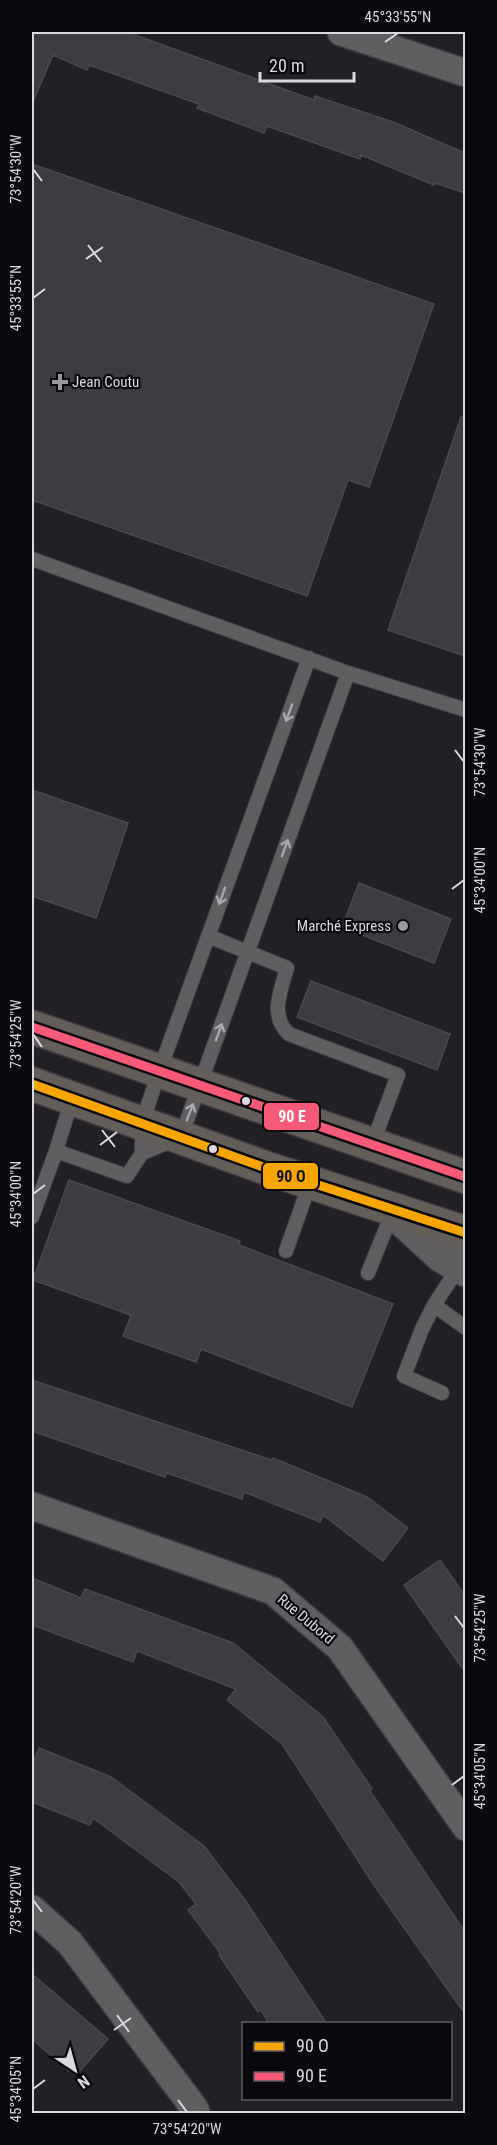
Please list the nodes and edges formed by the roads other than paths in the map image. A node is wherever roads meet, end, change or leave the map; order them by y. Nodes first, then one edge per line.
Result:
1 (341, 32) edge
2 (465, 73) edge
3 (32, 559) edge
4 (309, 658) junction
5 (348, 673) junction
6 (465, 710) edge
7 (208, 936) junction
8 (248, 952) junction
9 (32, 1027) edge
10 (159, 1072) junction
11 (32, 1084) edge
12 (200, 1087) junction
13 (72, 1099) junction
14 (181, 1137) junction
15 (142, 1138) junction
16 (372, 1145) junction
17 (56, 1150) junction
18 (465, 1177) edge
19 (310, 1183) junction
20 (393, 1211) junction
21 (32, 1216) edge
22 (465, 1233) edge
23 (286, 1251) dead end
24 (463, 1264) edge
25 (368, 1272) dead end
26 (434, 1305) junction
27 (465, 1328) edge
28 (442, 1393) dead end
29 (32, 1506) edge
30 (465, 1827) edge
31 (32, 1909) edge
32 (196, 2114) edge

1 - 2 street
3 - 4 lane
4 - 5 lane
4 -> 7 lane
5 - 6 lane
8 -> 5 lane
7 - 8 lane
7 - 10 lane
12 -> 8 lane
8 - 16 lane
9 - 10 main road
10 - 12 main road
10 - 15 lane
11 - 13 main road
14 -> 12 lane
12 - 16 main road
13 - 15 main road
13 - 17 lane
14 - 15 main road
14 - 19 main road
15 - 17 lane
16 - 18 main road
17 - 21 lane
19 - 20 main road
19 - 23 lane
20 - 22 main road
20 - 24 street
20 - 25 lane
24 - 26 lane
26 - 27 lane
26 - 28 lane
29 - 30 street, Rue Dubord
31 - 32 street

